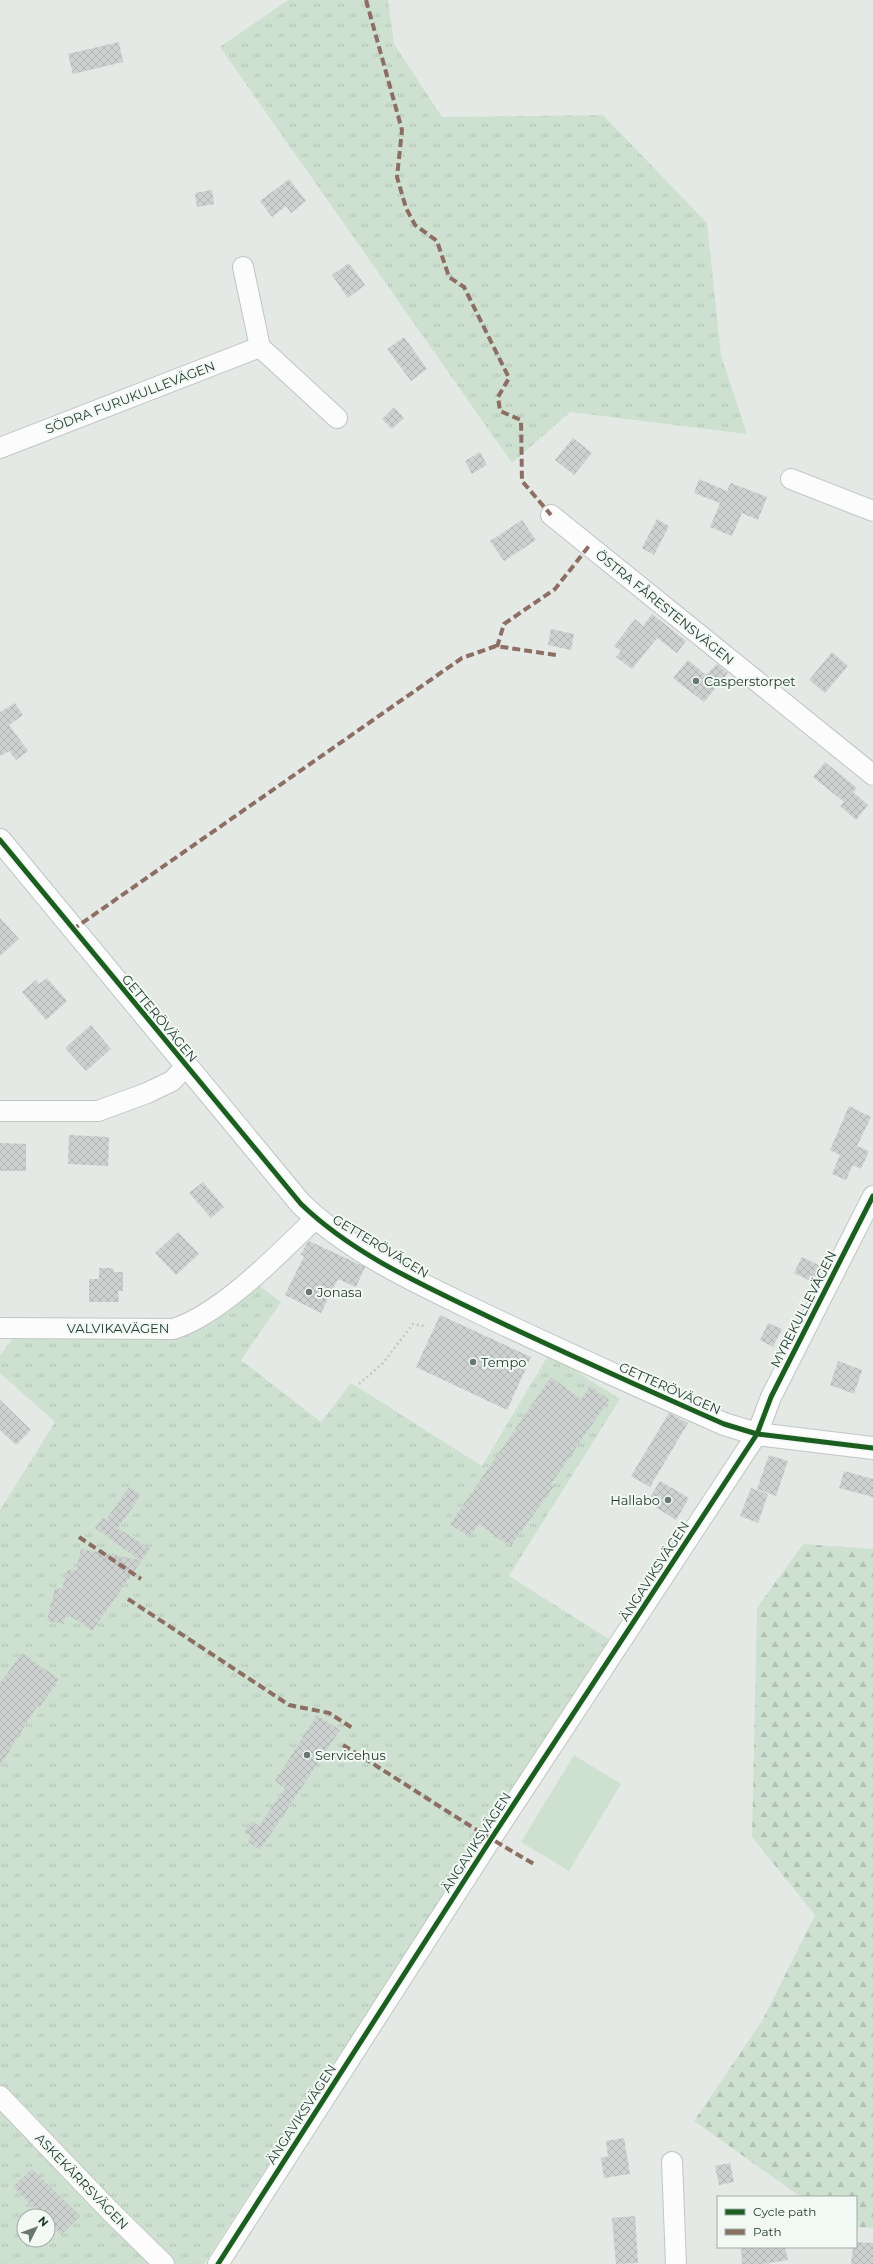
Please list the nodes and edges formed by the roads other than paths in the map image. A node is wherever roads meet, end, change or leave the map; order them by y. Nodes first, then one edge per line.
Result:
1 (243, 266) dead end
2 (260, 347) junction
3 (337, 418) dead end
4 (0, 448) edge
5 (791, 479) dead end
6 (873, 511) edge
7 (551, 515) dead end
8 (873, 775) edge
9 (0, 840) edge
10 (186, 1066) junction
11 (0, 1111) edge
12 (873, 1196) edge
13 (316, 1218) junction
14 (0, 1328) edge
15 (757, 1434) junction
16 (873, 1448) edge
17 (0, 2096) edge
18 (672, 2162) dead end
19 (164, 2264) edge
20 (218, 2264) edge
21 (676, 2264) edge

1 - 2 street
2 - 3 street
2 - 4 street, SÖDRA FURUKULLEVÄGEN
5 - 6 street
7 - 8 street, ÖSTRA FÅRESTENSVÄGEN
9 - 10 street, GETTERÖVÄGEN
10 - 11 street
10 - 13 street, GETTERÖVÄGEN
12 - 15 street, MYREKULLEVÄGEN
13 - 14 street, VALVIKAVÄGEN
13 - 15 street, GETTERÖVÄGEN
15 - 16 street, GETTERÖVÄGEN
15 - 20 street, ÄNGAVIKSVÄGEN
17 - 19 street, ASKEKÄRRSVÄGEN
18 - 21 street

